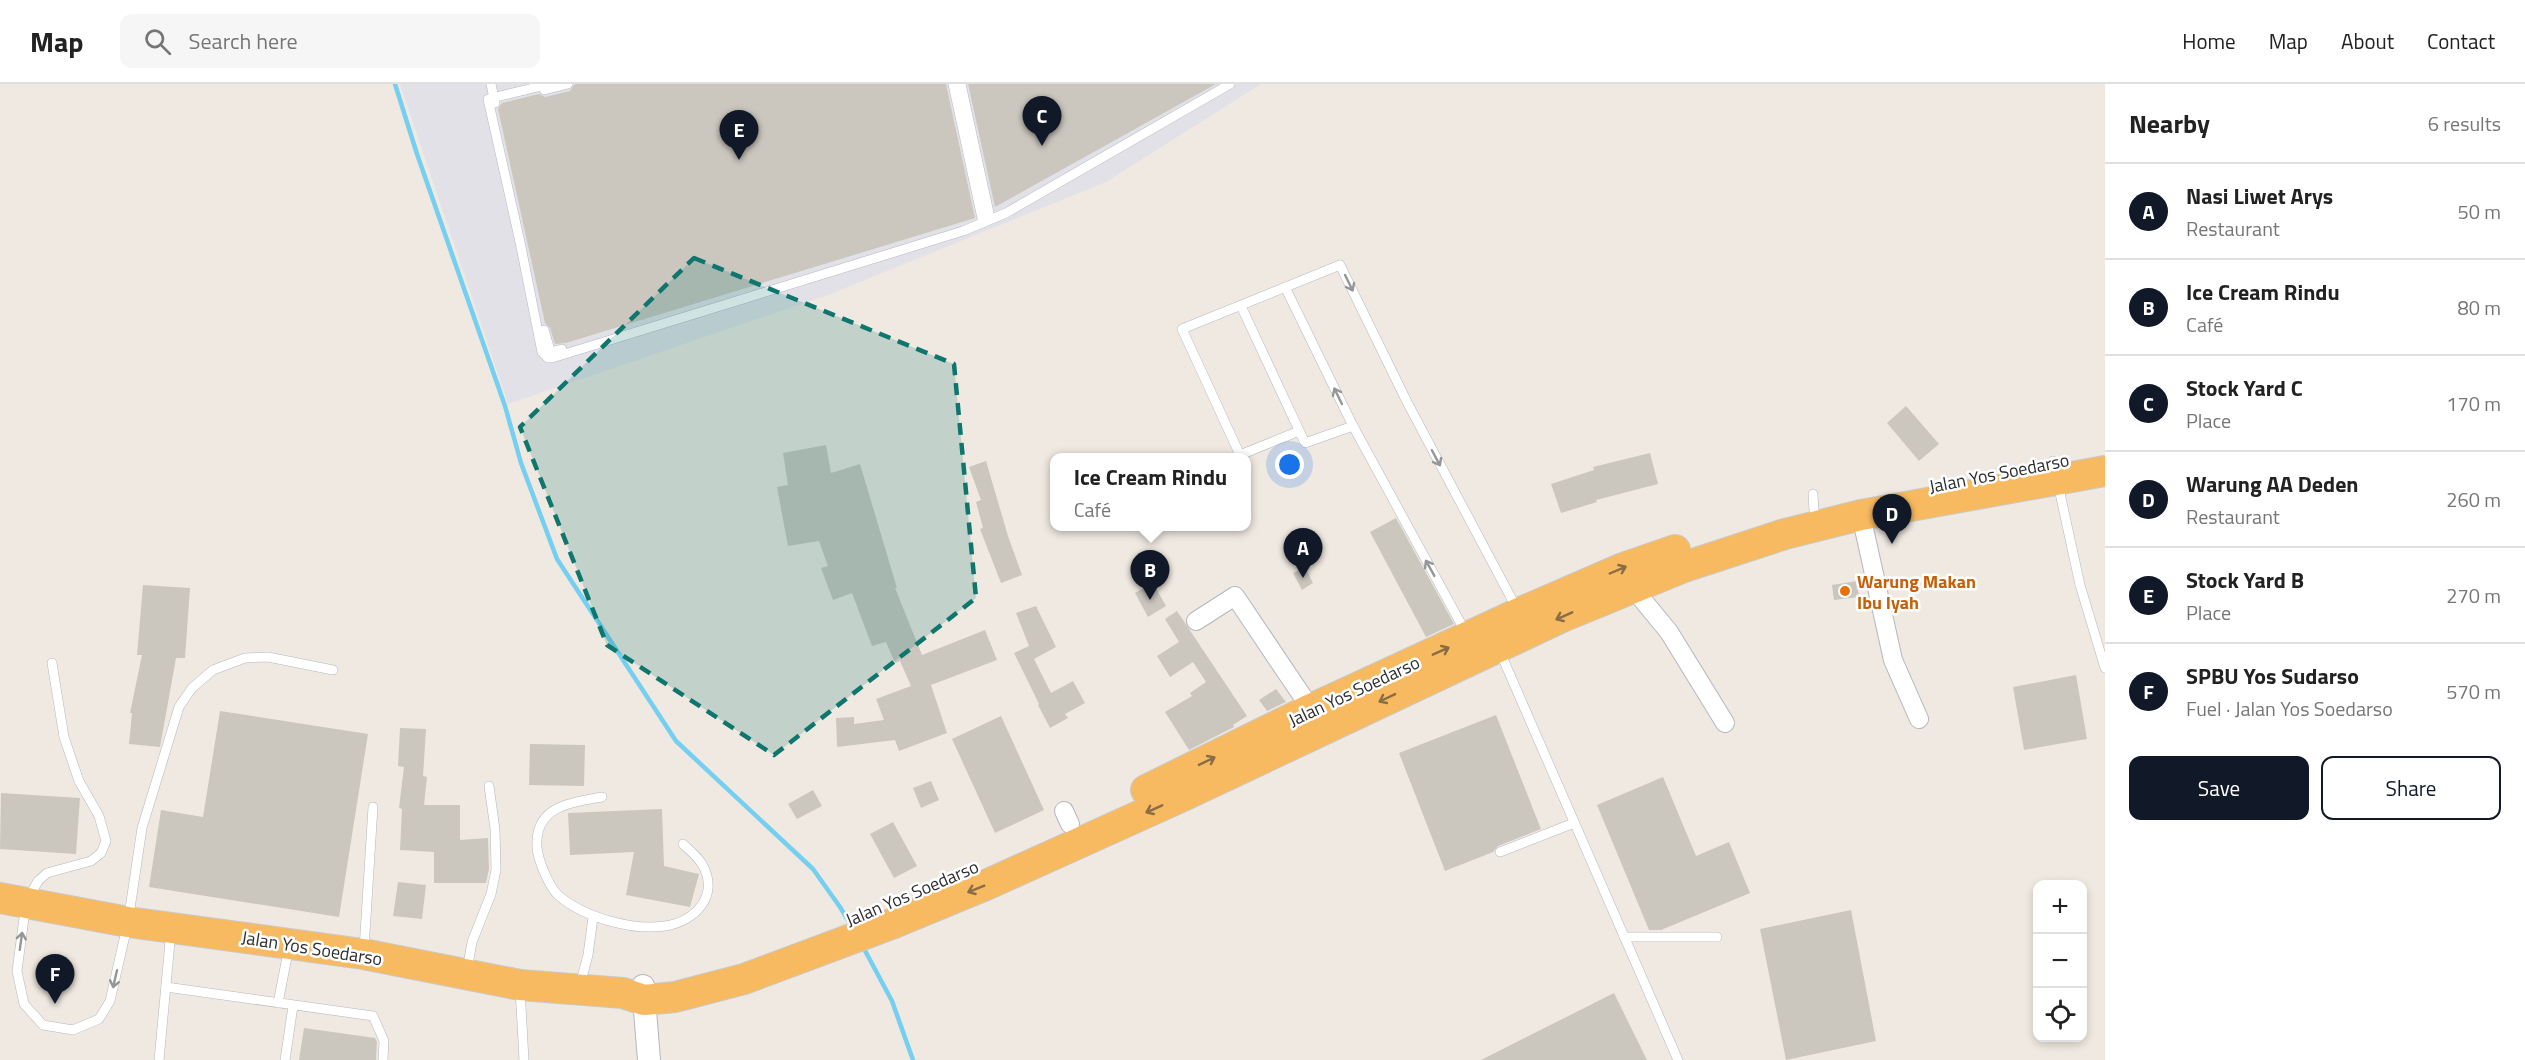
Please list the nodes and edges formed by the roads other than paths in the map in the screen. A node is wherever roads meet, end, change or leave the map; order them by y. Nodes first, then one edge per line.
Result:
1 (485, 84) edge
2 (491, 84) edge
3 (550, 84) edge
4 (568, 84) edge
5 (953, 84) edge
6 (961, 84) edge
7 (1221, 84) edge
8 (1230, 84) edge
9 (491, 100) junction
10 (984, 218) junction
11 (1285, 287) junction
12 (1241, 306) junction
13 (1353, 426) junction
14 (1299, 431) junction
15 (1239, 453) edge
16 (1245, 453) edge
17 (2105, 453) edge
18 (2055, 470) junction
19 (2105, 471) edge
20 (1930, 494) junction
21 (1861, 515) junction
22 (1632, 587) junction
23 (1196, 621) dead end
24 (1525, 623) junction
25 (1481, 647) junction
26 (52, 663) dead end
27 (2105, 668) edge
28 (333, 670) dead end
29 (1317, 719) junction
30 (1919, 719) dead end
31 (1725, 723) dead end
32 (489, 786) dead end
33 (1178, 787) junction
34 (602, 798) dead end
35 (373, 807) dead end
36 (1574, 823) junction
37 (683, 844) dead end
38 (1500, 852) dead end
39 (13, 901) edge
40 (890, 914) junction
41 (594, 917) junction
42 (128, 922) junction
43 (172, 928) junction
44 (1624, 937) junction
45 (1718, 937) dead end
46 (290, 944) junction
47 (363, 954) junction
48 (466, 975) junction
49 (520, 985) junction
50 (166, 987) junction
51 (578, 990) junction
52 (637, 993) junction
53 (278, 1003) junction
54 (293, 1005) junction
55 (159, 1060) edge
56 (285, 1060) edge
57 (383, 1060) edge
58 (524, 1060) edge
59 (649, 1060) edge
60 (1678, 1060) edge

1 - 9 lane
2 - 9 lane
3 - 9 lane
4 - 9 lane
5 - 10 lane
6 - 10 lane
7 - 10 lane
8 - 10 lane
9 - 10 lane
11 - 12 lane
13 -> 11 lane
11 -> 24 lane
12 - 14 lane
12 - 15 lane
13 - 14 lane
25 -> 13 lane
14 - 16 lane
17 - 18 highway, Jalan Yos Soedarso
18 - 19 highway, Jalan Yos Soedarso
18 - 20 highway, Jalan Yos Soedarso
18 - 27 lane
20 - 21 highway, Jalan Yos Soedarso
24 -> 20 highway, Jalan Yos Soedarso
21 - 22 highway, Jalan Yos Soedarso
21 - 30 street
22 -> 24 highway, Jalan Yos Soedarso
22 - 31 street
23 - 29 street
24 - 25 highway, Jalan Yos Soedarso
25 - 29 highway, Jalan Yos Soedarso
25 - 36 lane
26 - 39 lane
28 - 42 lane
29 - 33 highway, Jalan Yos Soedarso
32 - 48 lane
33 -> 40 highway, Jalan Yos Soedarso
33 - 40 highway, Jalan Yos Soedarso
34 - 41 lane
35 - 47 lane
36 - 38 lane
36 - 44 lane
37 - 41 lane
39 - 42 highway, Jalan Yos Soedarso
42 -> 39 lane
40 - 52 highway, Jalan Yos Soedarso
41 - 51 lane
42 - 43 highway, Jalan Yos Soedarso
43 - 46 highway, Jalan Yos Soedarso
43 - 50 lane
44 - 45 lane
44 - 60 lane
46 - 47 highway, Jalan Yos Soedarso
46 - 53 lane
47 - 48 highway, Jalan Yos Soedarso
48 - 49 highway, Jalan Yos Soedarso
49 - 51 highway, Jalan Yos Soedarso
49 - 58 lane
50 - 53 lane
50 - 55 lane
51 - 52 highway, Jalan Yos Soedarso
52 - 59 street
53 - 54 lane
54 - 56 lane
54 - 57 lane

